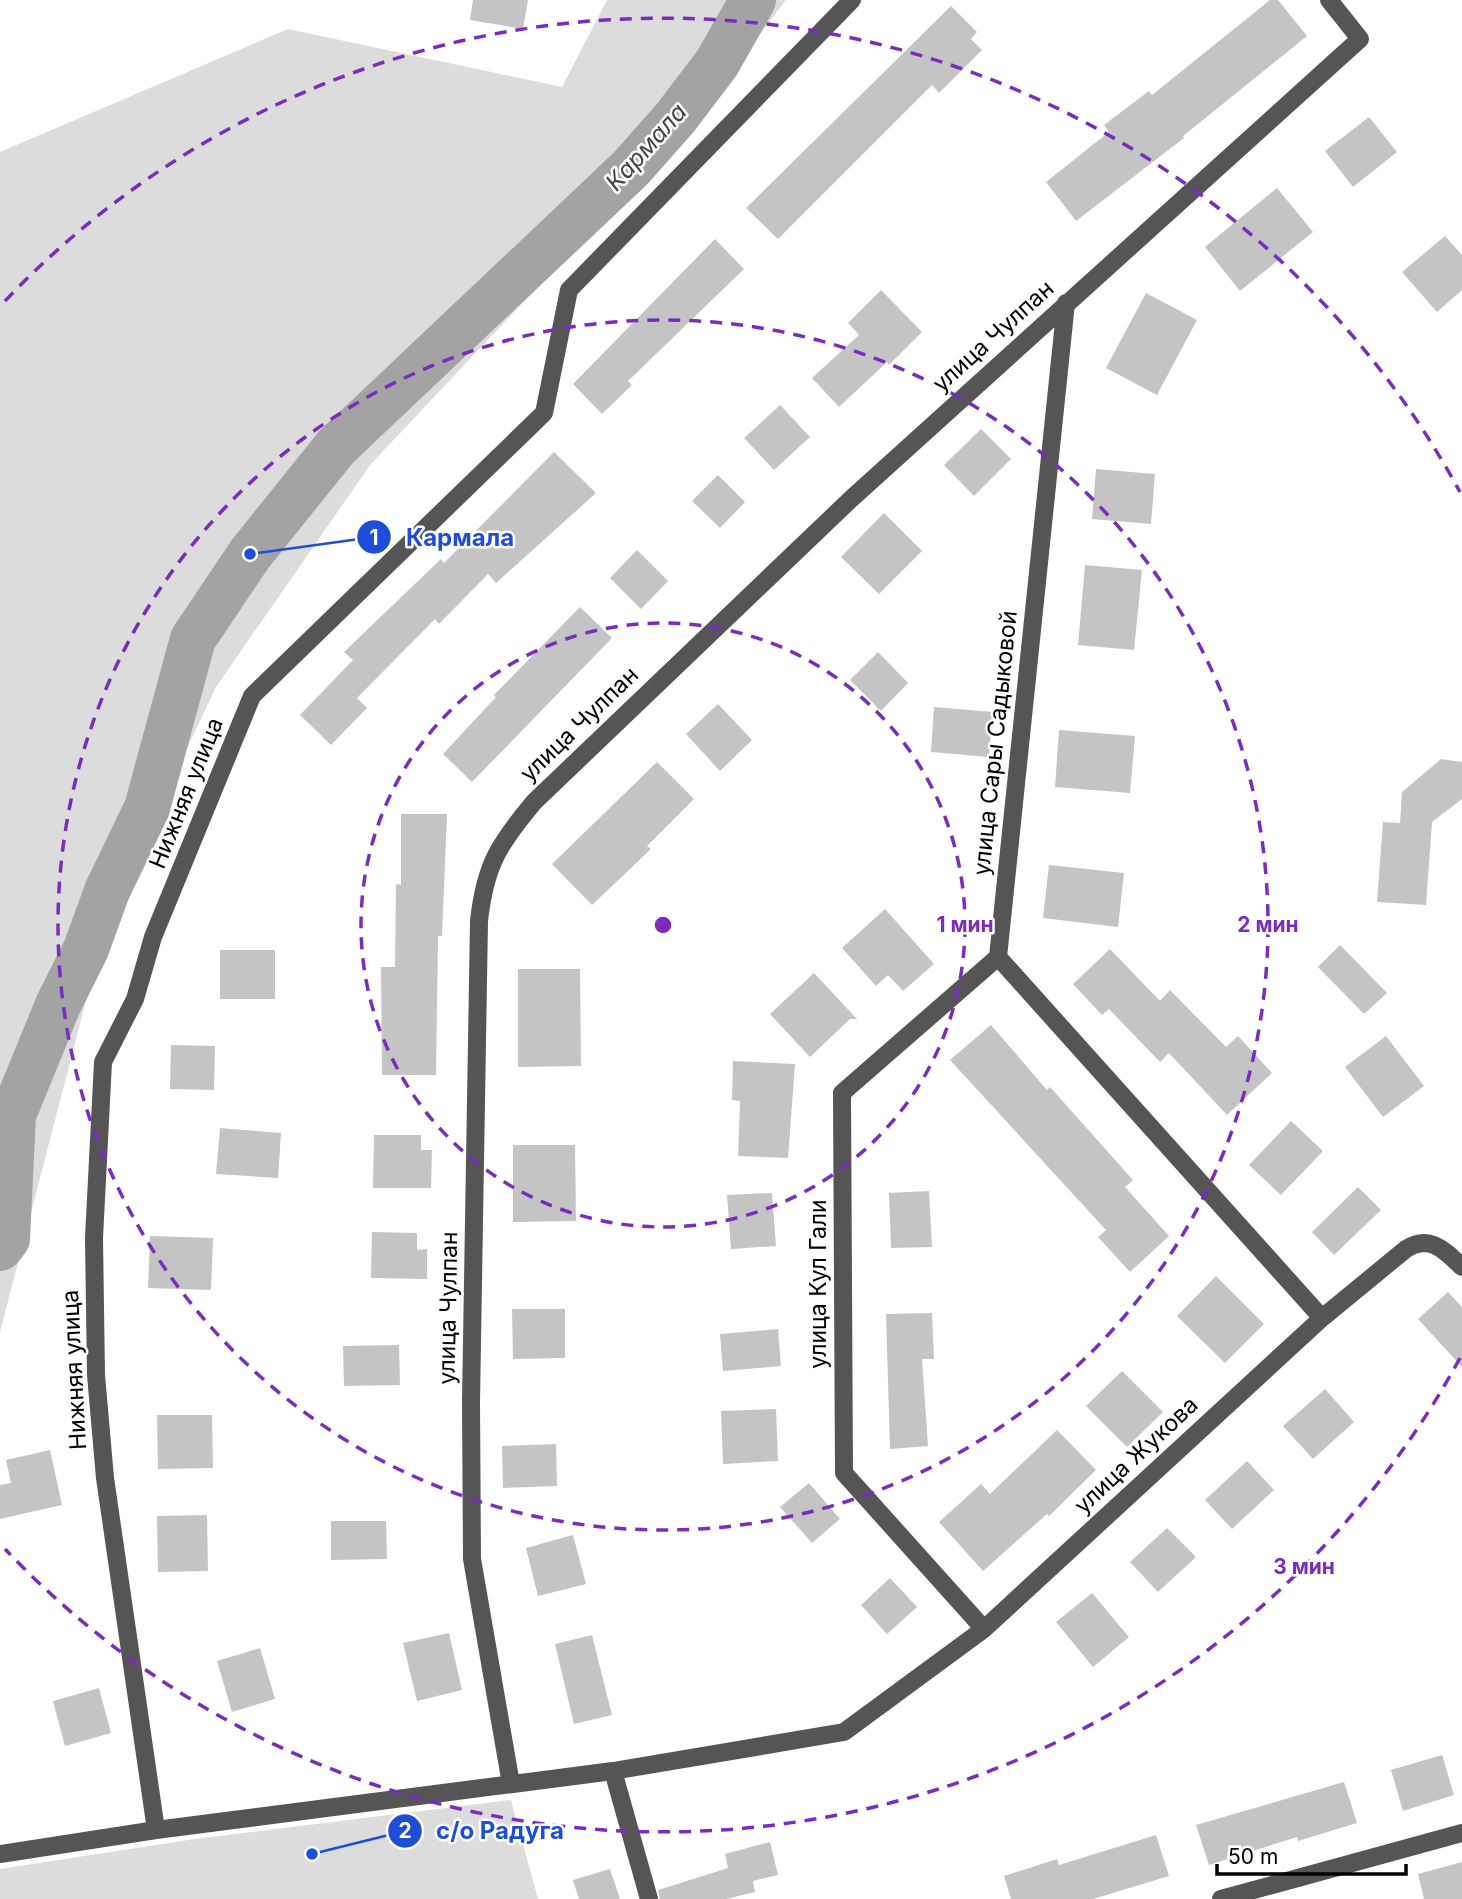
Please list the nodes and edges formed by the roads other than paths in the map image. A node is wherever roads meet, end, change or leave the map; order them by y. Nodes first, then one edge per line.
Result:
1 (852, 0) edge
2 (1329, 0) edge
3 (1066, 303) junction
4 (998, 957) junction
5 (1462, 1267) edge
6 (1322, 1318) junction
7 (984, 1629) junction
8 (612, 1771) junction
9 (511, 1784) junction
10 (156, 1830) junction
11 (1462, 1832) edge
12 (0, 1854) edge
13 (649, 1899) edge
14 (1221, 1899) edge

1 - 10 street, Нижняя улица
2 - 3 street, улица Чулпан
3 - 4 street, улица Сары Садыковой
3 - 9 street, улица Чулпан
4 - 6 street
4 - 7 street, улица Кул Гали
5 - 6 street, улица Жукова
6 - 7 street, улица Жукова
7 - 8 street, улица Жукова
8 - 9 street, улица Жукова
8 - 13 street
9 - 10 street, улица Жукова
10 - 12 street, улица Жукова
11 - 14 street

